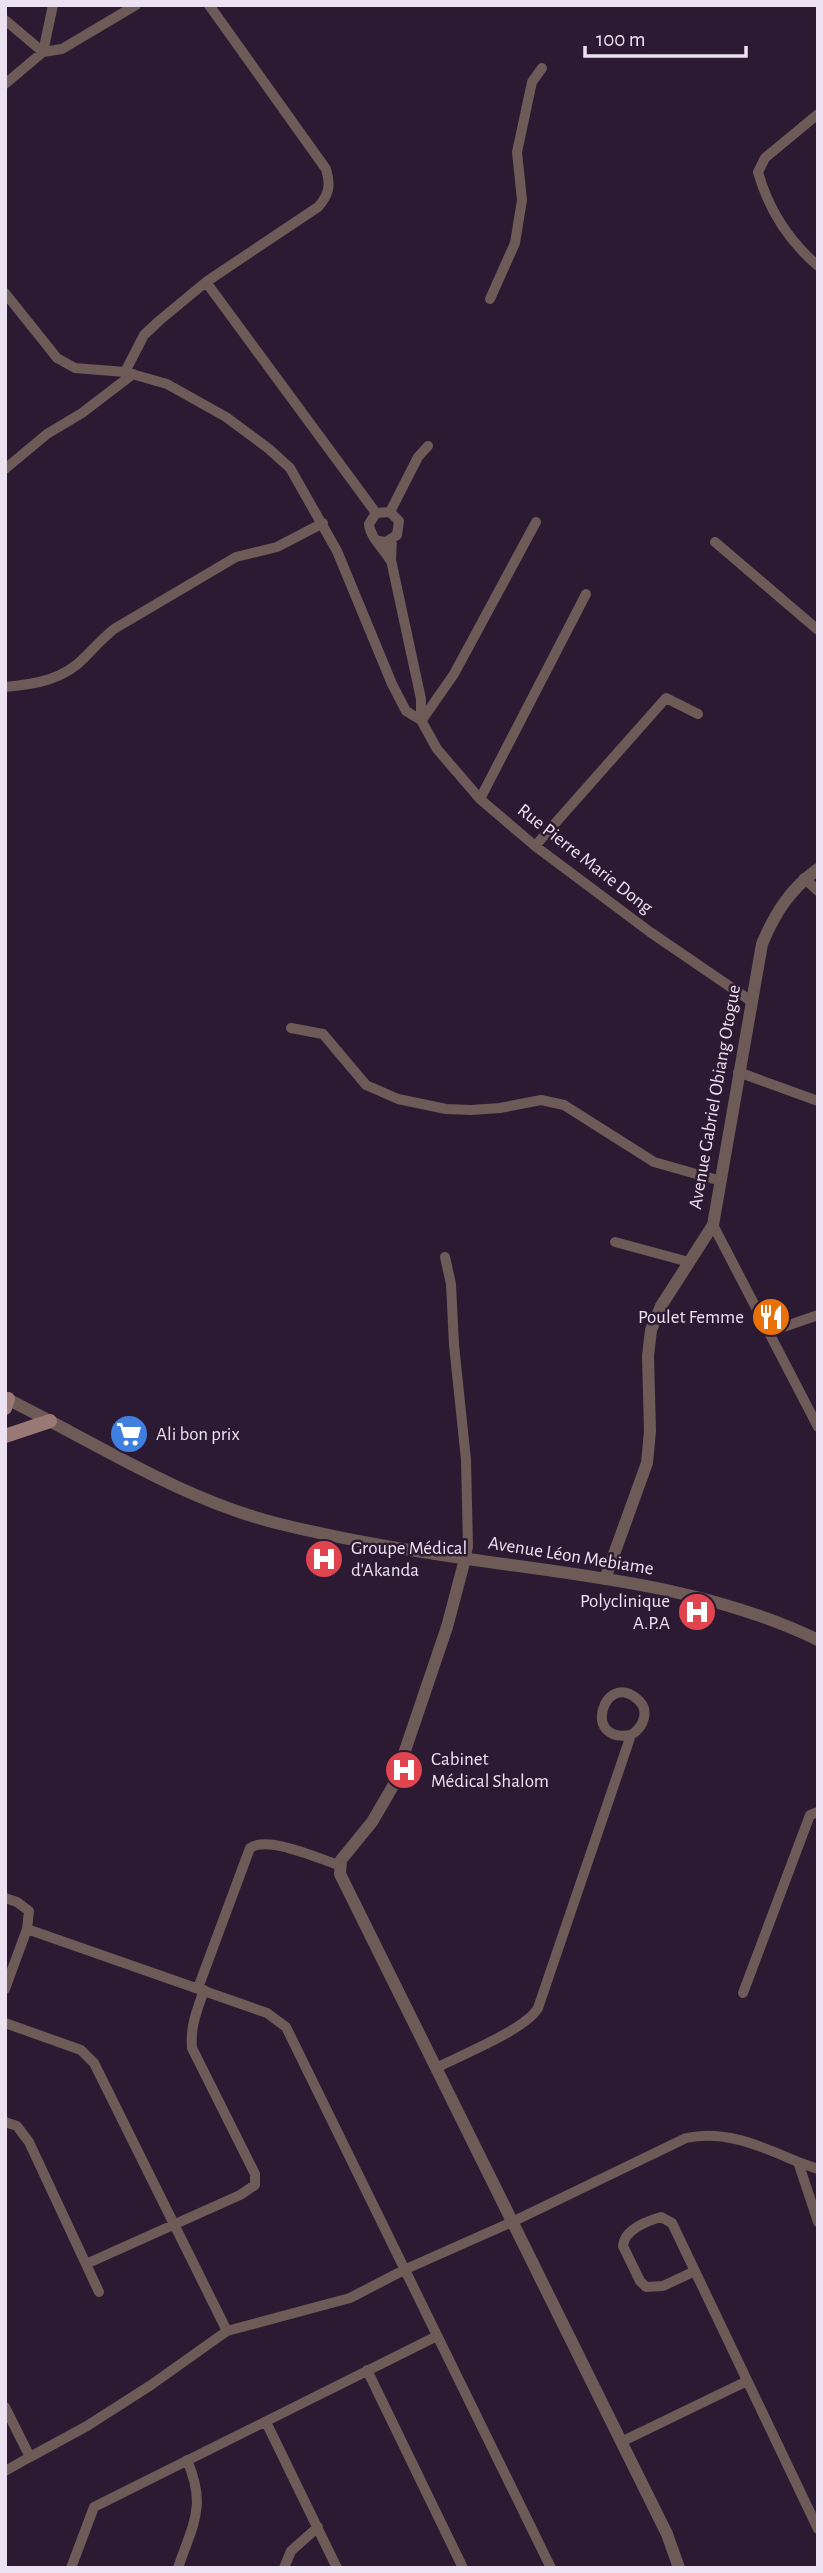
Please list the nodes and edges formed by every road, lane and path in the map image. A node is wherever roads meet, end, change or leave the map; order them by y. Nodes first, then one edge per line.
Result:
1 (53, 5) edge
2 (136, 5) edge
3 (209, 5) edge
4 (5, 20) edge
5 (43, 52) junction
6 (542, 68) dead end
7 (5, 84) edge
8 (818, 114) edge
9 (818, 266) edge
10 (206, 282) junction
11 (5, 293) edge
12 (490, 299) dead end
13 (129, 373) junction
14 (428, 446) dead end
15 (5, 469) edge
16 (390, 512) junction
17 (376, 513) junction
18 (536, 522) dead end
19 (323, 523) junction
20 (392, 539) junction
21 (379, 541) junction
22 (715, 542) dead end
23 (391, 560) junction
24 (586, 593) dead end
25 (818, 629) edge
26 (5, 687) edge
27 (698, 714) dead end
28 (421, 720) junction
29 (480, 799) junction
30 (535, 846) junction
31 (818, 869) edge
32 (804, 878) junction
33 (818, 891) edge
34 (751, 1001) junction
35 (291, 1028) dead end
36 (738, 1072) junction
37 (818, 1101) edge
38 (721, 1181) junction
39 (713, 1225) junction
40 (615, 1242) dead end
41 (445, 1257) dead end
42 (689, 1262) junction
43 (818, 1315) edge
44 (769, 1332) junction
45 (6, 1402) edge
46 (50, 1421) junction
47 (818, 1427) edge
48 (5, 1436) edge
49 (466, 1559) junction
50 (606, 1579) junction
51 (818, 1640) edge
52 (631, 1735) junction
53 (818, 1812) edge
54 (339, 1865) junction
55 (5, 1898) edge
56 (27, 1929) junction
57 (5, 1989) edge
58 (201, 1989) junction
59 (743, 1993) dead end
60 (5, 2023) edge
61 (436, 2068) junction
62 (5, 2122) edge
63 (798, 2162) junction
64 (818, 2169) edge
65 (512, 2222) junction
66 (818, 2222) edge
67 (174, 2225) junction
68 (86, 2264) junction
69 (406, 2269) junction
70 (695, 2271) junction
71 (99, 2292) dead end
72 (227, 2331) junction
73 (437, 2336) junction
74 (367, 2370) junction
75 (747, 2381) junction
76 (5, 2407) edge
77 (266, 2421) junction
78 (621, 2442) junction
79 (30, 2457) junction
80 (187, 2460) junction
81 (5, 2471) edge
82 (318, 2527) junction
83 (818, 2529) edge
84 (71, 2568) edge
85 (178, 2568) edge
86 (284, 2568) edge
87 (337, 2568) edge
88 (463, 2568) edge
89 (551, 2568) edge
90 (679, 2568) edge

1 - 5 street
2 - 5 street
3 - 10 street
4 - 5 street
5 - 7 street
6 - 12 street
8 - 9 street
10 - 13 street
10 - 17 street
11 - 13 street
13 - 15 street
13 - 19 street
14 - 16 street
16 - 17 street
16 - 20 street
17 - 21 street
18 - 28 street
19 - 26 street
19 - 28 street
20 - 21 street
20 - 23 street
21 - 23 street
22 - 25 street
23 - 28 street
24 - 29 street
27 - 30 street
28 - 29 street, Rue Pierre Marie Dong
29 - 30 street, Rue Pierre Marie Dong
30 - 34 street, Rue Pierre Marie Dong
31 - 32 street, Avenue Gabriel Obiang Otogue
32 - 33 street
32 - 34 street, Avenue Gabriel Obiang Otogue
34 - 36 street, Avenue Gabriel Obiang Otogue
35 - 38 street
36 - 37 street
36 - 38 street, Avenue Gabriel Obiang Otogue
38 - 39 street, Avenue Gabriel Obiang Otogue
39 - 42 street, Avenue Gabriel Obiang Otogue
39 - 44 street
40 - 42 street
41 - 49 street
42 - 50 street, Avenue Gabriel Obiang Otogue
43 - 44 street
44 - 47 street
45 - 46 street, Avenue Léon Mebiame
46 - 48 main road
46 - 49 street, Avenue Léon Mebiame
49 - 50 street, Avenue Léon Mebiame
49 - 54 street
50 - 51 street, Avenue Léon Mebiame
52 - 52 street
52 - 61 street
53 - 59 street
54 - 58 street
54 - 61 street
55 - 56 street
56 - 57 street
56 - 58 street
58 - 67 street
58 - 69 street
60 - 67 street
61 - 65 street
62 - 68 street
63 - 64 street
63 - 65 street
63 - 66 street
65 - 69 street
65 - 78 street
67 - 68 street
67 - 72 street
68 - 71 street
69 - 72 street
69 - 73 street
70 - 70 street
70 - 75 street
72 - 79 street
73 - 74 street
73 - 89 street
74 - 77 street
74 - 88 street
75 - 78 street
75 - 83 street
76 - 79 street
77 - 80 street
77 - 82 street
78 - 90 street
79 - 81 street
80 - 84 street
80 - 85 street
82 - 86 street
82 - 87 street

